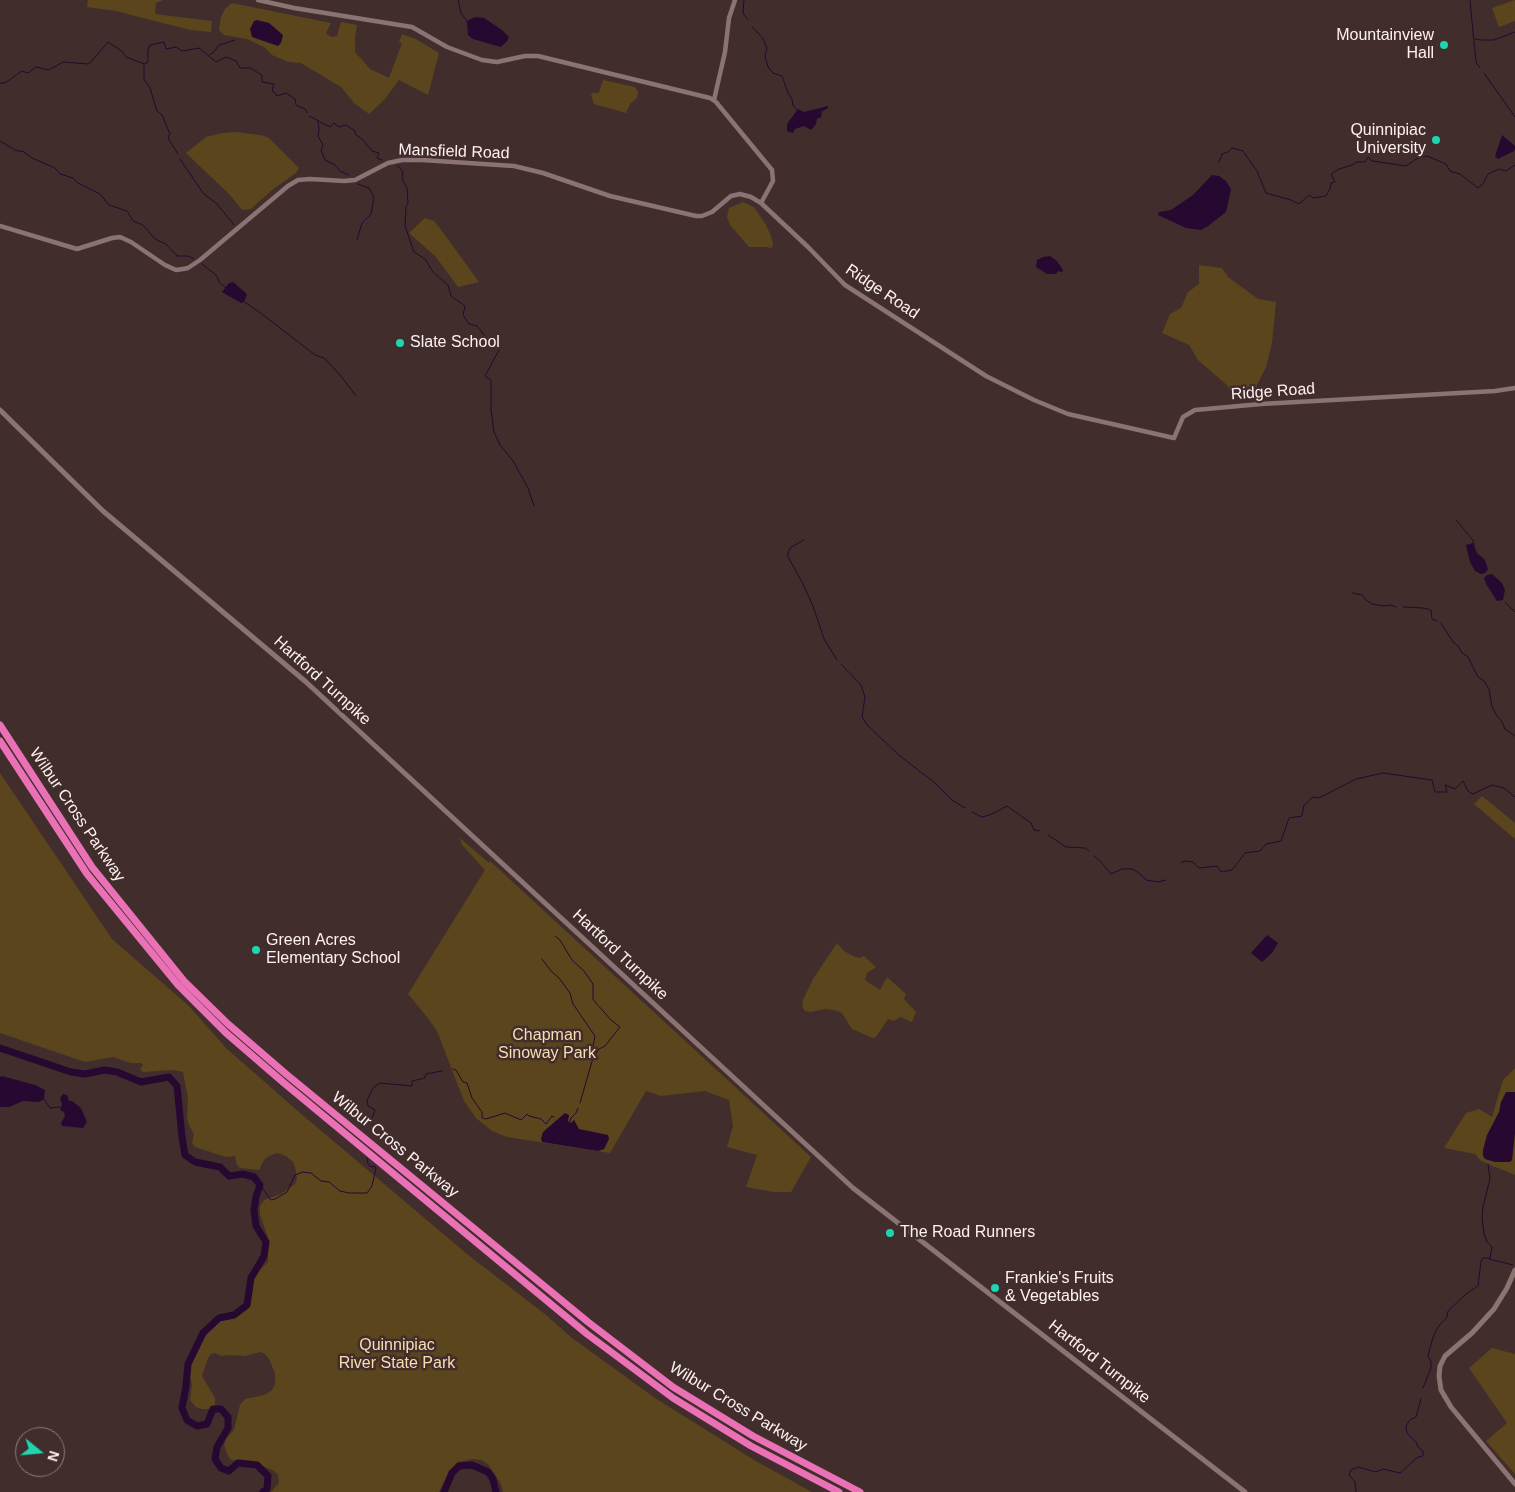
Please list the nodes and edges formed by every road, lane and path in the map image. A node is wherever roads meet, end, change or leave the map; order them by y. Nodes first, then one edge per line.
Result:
1 (258, 0) edge
2 (735, 0) edge
3 (714, 100) junction
4 (761, 204) junction
5 (0, 226) edge
6 (1515, 388) edge
7 (0, 410) edge
8 (0, 725) edge
9 (0, 741) edge
10 (1515, 1270) edge
11 (1515, 1484) edge
12 (840, 1492) edge
13 (860, 1492) edge
14 (1245, 1492) edge

1 - 3 street
2 - 3 street
3 - 4 street
4 - 5 street, Mansfield Road
4 - 6 street, Ridge Road
7 - 14 main road, Hartford Turnpike
8 - 13 highway, Wilbur Cross Parkway
9 - 12 highway, Wilbur Cross Parkway
10 - 11 main road

